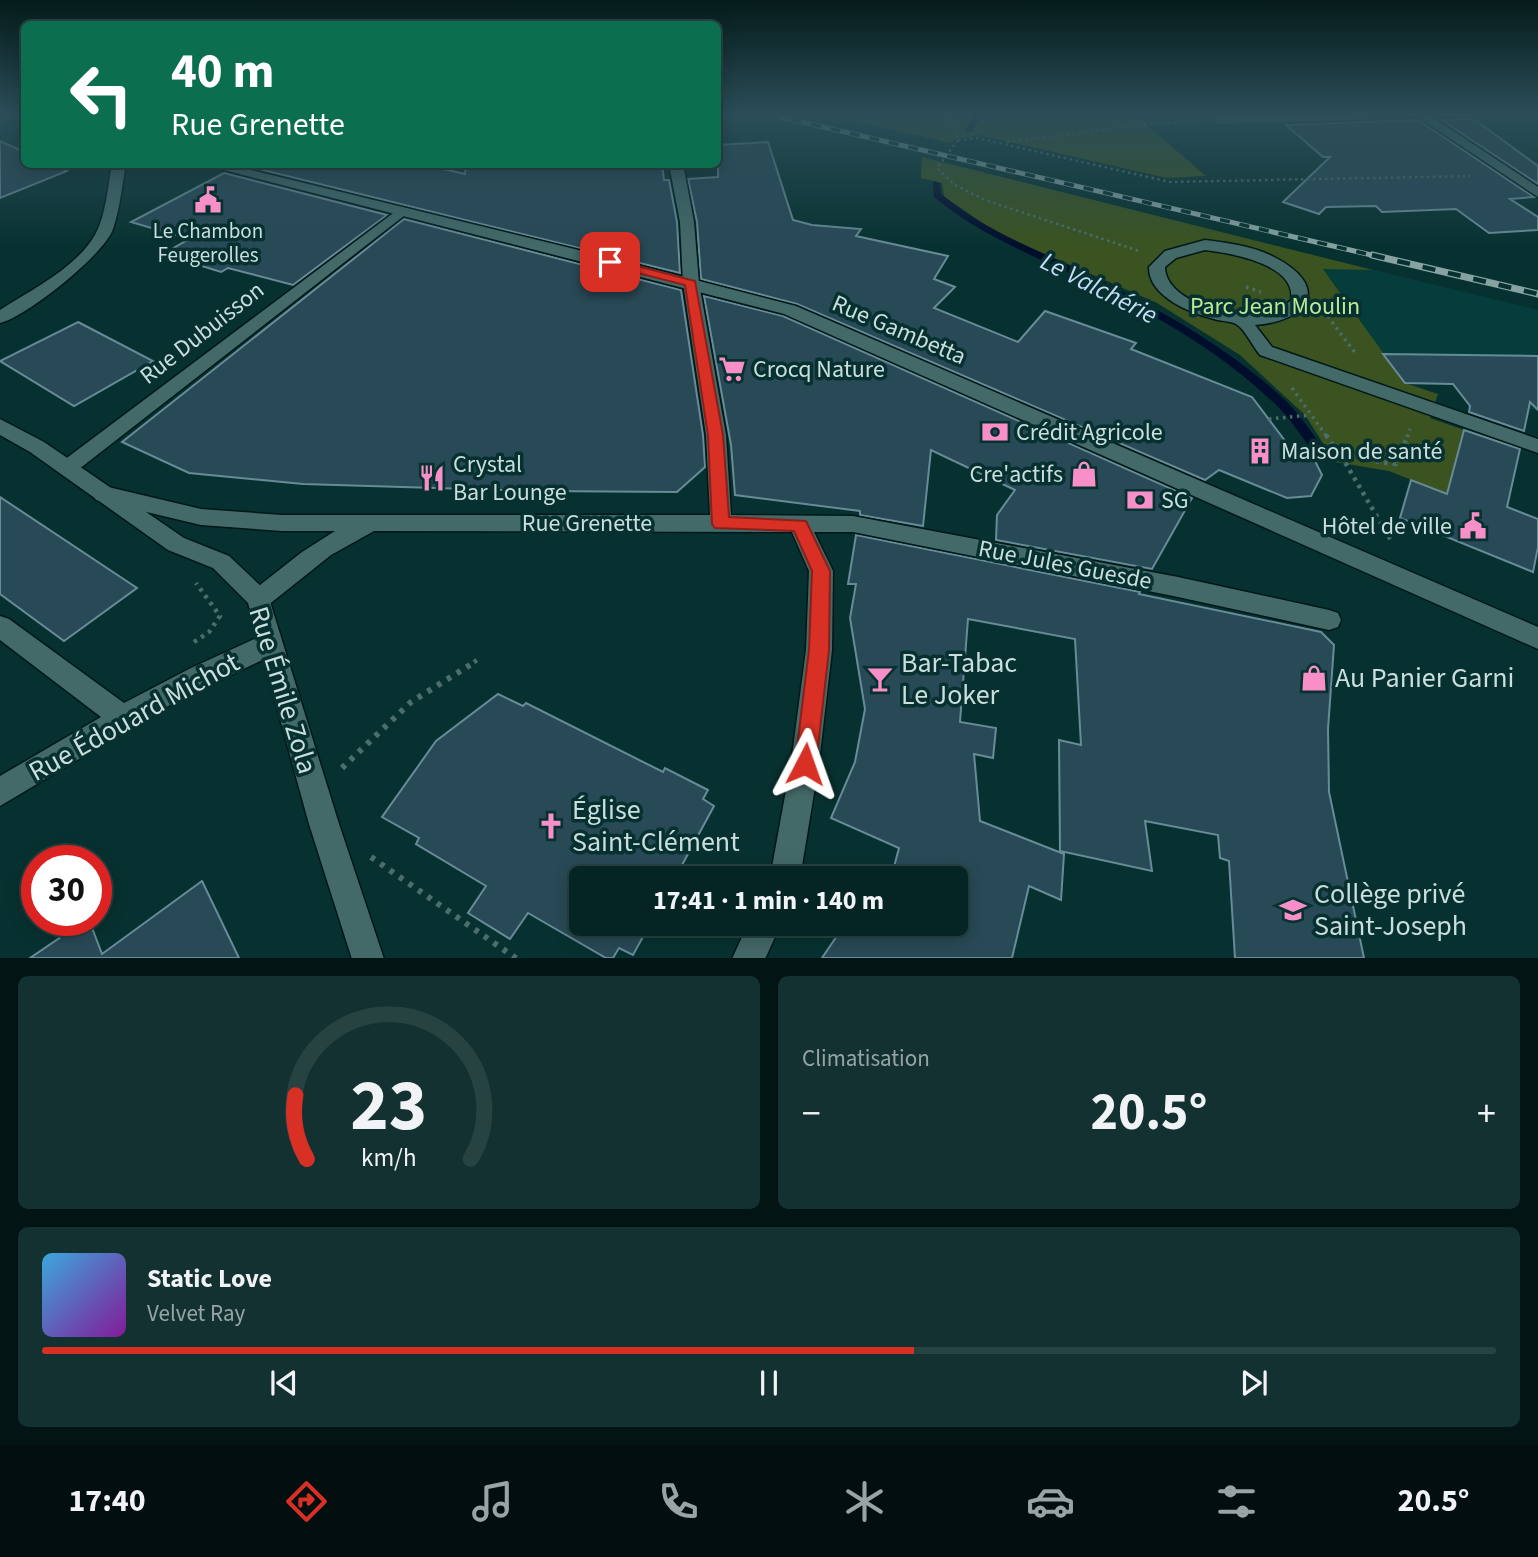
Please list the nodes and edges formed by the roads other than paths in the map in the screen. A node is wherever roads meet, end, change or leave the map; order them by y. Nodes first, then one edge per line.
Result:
1 (1488, 160) edge
2 (124, 168) edge
3 (223, 168) edge
4 (677, 168) edge
5 (1538, 193) edge
6 (400, 212) junction
7 (691, 283) junction
8 (0, 318) edge
9 (1241, 319) junction
10 (0, 426) edge
11 (1538, 446) edge
12 (67, 468) junction
13 (104, 494) junction
14 (374, 523) junction
15 (721, 524) junction
16 (800, 525) junction
17 (259, 599) junction
18 (1329, 620) dead end
19 (0, 626) edge
20 (1538, 638) edge
21 (270, 644) junction
22 (121, 717) junction
23 (0, 792) edge
24 (787, 866) edge
25 (759, 936) edge
26 (368, 958) edge
27 (748, 958) edge

1 - 5 street
2 - 8 street
3 - 6 street, Rue Gambetta
4 - 7 street
6 - 7 street, Rue Gambetta
6 - 12 street, Rue Dubuisson
7 - 15 street
7 - 20 street, Rue Gambetta
9 - 9 street
9 - 11 street
10 - 12 street, Rue Émile Zola
12 - 13 street, Rue Émile Zola
13 - 14 street, Rue Grenette
13 - 17 street, Rue Émile Zola
14 - 15 street, Rue Grenette
14 - 17 street, Rue Grenette
15 - 16 street, Rue Grenette
16 - 18 street, Rue Jules Guesde
16 - 24 street
17 - 21 street, Rue Émile Zola
19 - 22 street
21 - 22 street, Rue Édouard Michot
21 - 26 street, Rue Émile Zola
22 - 23 street, Rue Édouard Michot
25 - 27 street

